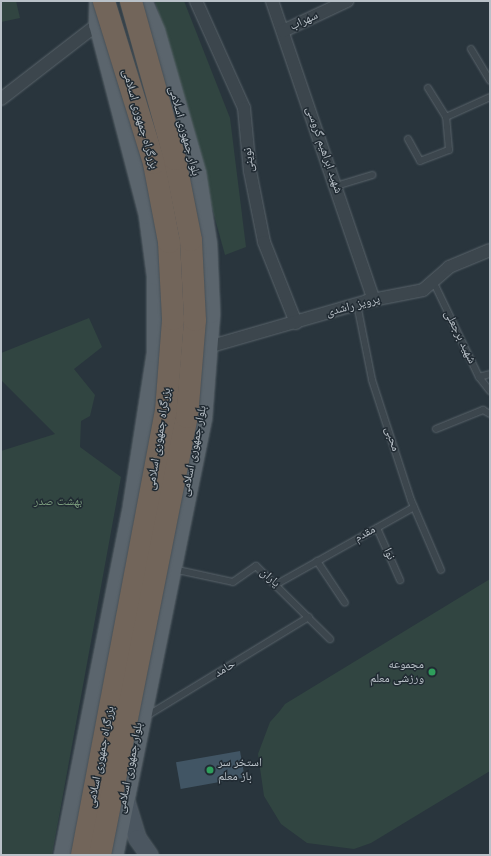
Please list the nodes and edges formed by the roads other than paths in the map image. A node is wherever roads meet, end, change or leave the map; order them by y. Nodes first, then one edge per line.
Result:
1 (99, 1) edge
2 (104, 1) edge
3 (131, 1) edge
4 (142, 1) edge
5 (196, 1) edge
6 (272, 1) edge
7 (347, 1) edge
8 (98, 24) junction
9 (283, 31) junction
10 (471, 49) dead end
11 (490, 81) edge
12 (428, 88) dead end
13 (490, 97) edge
14 (1, 99) edge
15 (446, 117) junction
16 (408, 139) dead end
17 (372, 175) dead end
18 (336, 186) junction
19 (490, 250) edge
20 (433, 281) junction
21 (374, 300) junction
22 (358, 304) junction
23 (296, 323) junction
24 (208, 348) junction
25 (490, 374) edge
26 (479, 377) junction
27 (490, 391) edge
28 (490, 414) edge
29 (436, 430) dead end
30 (414, 507) junction
31 (377, 528) junction
32 (317, 561) junction
33 (170, 569) junction
34 (441, 570) dead end
35 (400, 580) dead end
36 (278, 584) junction
37 (345, 603) dead end
38 (309, 617) junction
39 (107, 630) junction
40 (330, 639) dead end
41 (155, 647) junction
42 (140, 721) junction
43 (124, 796) junction
44 (63, 855) edge
45 (82, 855) edge
46 (100, 855) edge
47 (113, 855) edge
48 (149, 855) edge

1 - 8 main road
2 - 45 highway, بزرگراه جمهوری اسلامی, bridge
3 - 46 highway, بزرگراه جمهوری اسلامی, bridge
4 - 24 main road, بلوار جمهوری اسلامی
5 - 23 street, نوینی
6 - 9 street, شهید ابراهیم گروسی
7 - 9 street, سهراب
8 - 14 street
8 - 39 main road
9 - 18 street, شهید ابراهیم گروسی
10 - 11 lane
12 - 15 lane
13 - 15 lane
15 - 16 lane
17 - 18 lane
18 - 21 street, شهید ابراهیم گروسی
19 - 20 street, پرویز راشدی
20 - 21 street, پرویز راشدی
20 - 26 lane, شهید برجعلی
21 - 22 street, پرویز راشدی
22 - 23 street, پرویز راشدی
22 - 30 lane, محبی
23 - 24 street, پرویز راشدی
24 - 33 main road, بلوار جمهوری اسلامی
25 - 26 lane
26 - 27 lane, شهید برجعلی
28 - 29 lane
30 - 31 lane, مقدم
30 - 34 lane, محبی
31 - 32 lane, مقدم
31 - 35 lane, نوا
32 - 36 lane, مقدم
32 - 37 lane
33 - 36 lane, یاران
33 - 41 main road, بلوار جمهوری اسلامی
36 - 38 lane, یاران
38 - 40 lane, یاران
38 - 42 lane, حامد
39 - 41 main road
39 - 44 main road
41 - 42 main road, بلوار جمهوری اسلامی
42 - 43 main road, بلوار جمهوری اسلامی
43 - 47 main road, بلوار جمهوری اسلامی
43 - 48 main road

